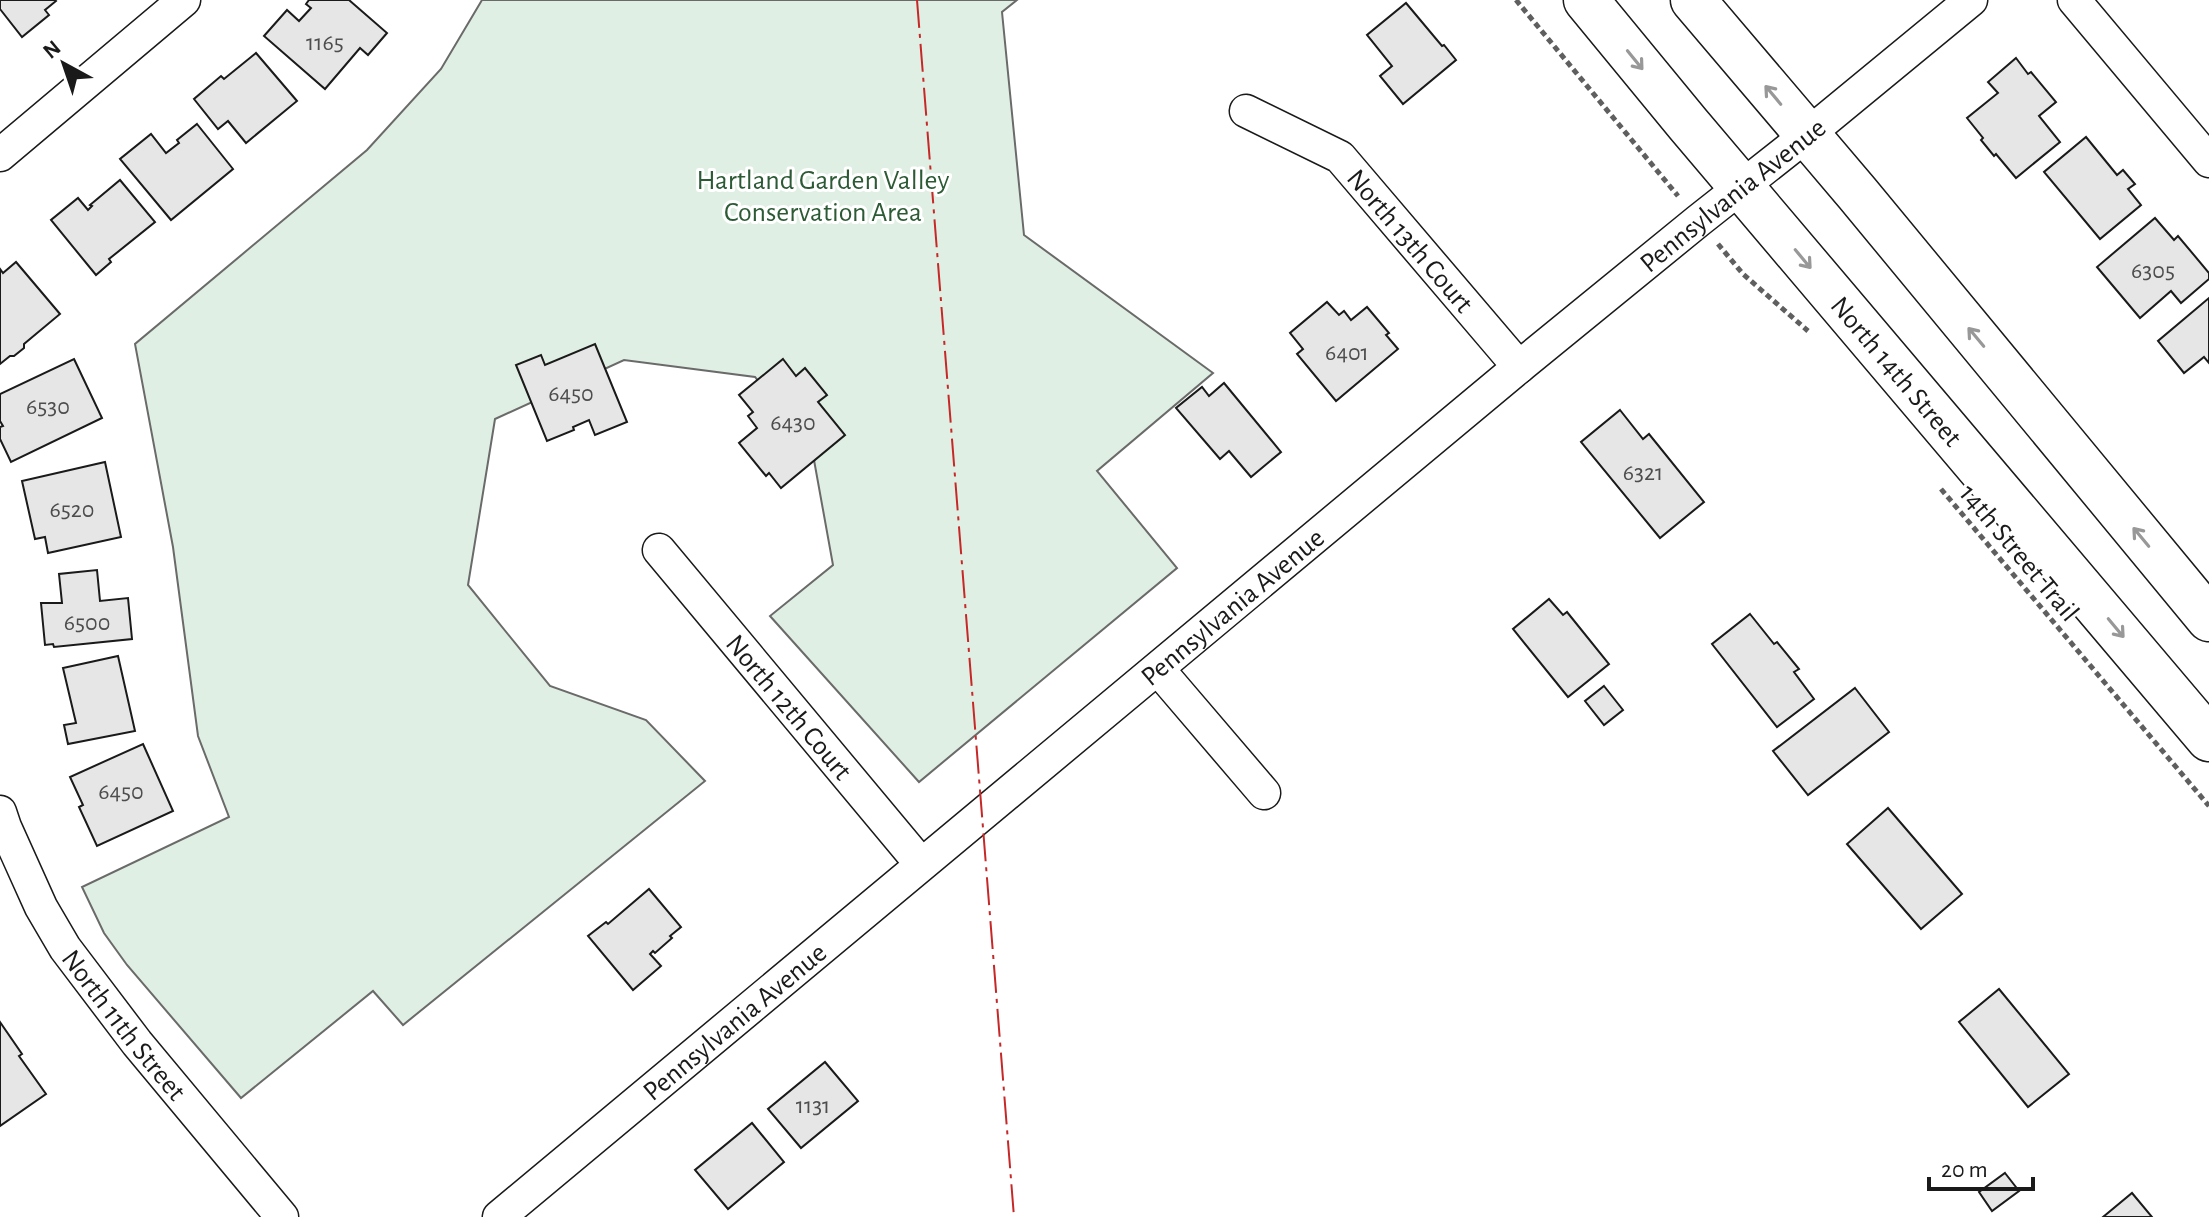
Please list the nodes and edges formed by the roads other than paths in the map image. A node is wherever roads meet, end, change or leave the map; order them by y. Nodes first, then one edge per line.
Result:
1 (184, 0) edge
2 (1586, 0) edge
3 (1693, 0) edge
4 (1971, 0) edge
5 (2074, 0) edge
6 (1246, 111) dead end
7 (1807, 135) junction
8 (0, 155) edge
9 (2209, 161) edge
10 (1742, 187) junction
11 (1519, 367) junction
12 (659, 550) dead end
13 (2209, 619) edge
14 (1158, 669) junction
15 (2209, 739) edge
16 (1264, 793) dead end
17 (0, 812) edge
18 (921, 864) junction
19 (282, 1217) edge
20 (499, 1217) edge

1 - 8 street
2 -> 10 main road, North 14th Street
7 -> 3 main road
4 - 7 street, Pennsylvania Avenue
5 - 9 street
6 - 11 street, North 13th Court
7 - 10 street, Pennsylvania Avenue
13 -> 7 main road
10 - 11 street, Pennsylvania Avenue
10 -> 15 main road, North 14th Street
11 - 14 street, Pennsylvania Avenue
12 - 18 street, North 12th Court
14 - 16 street
14 - 18 street, Pennsylvania Avenue
17 - 19 street, North 11th Street
18 - 20 street, Pennsylvania Avenue

